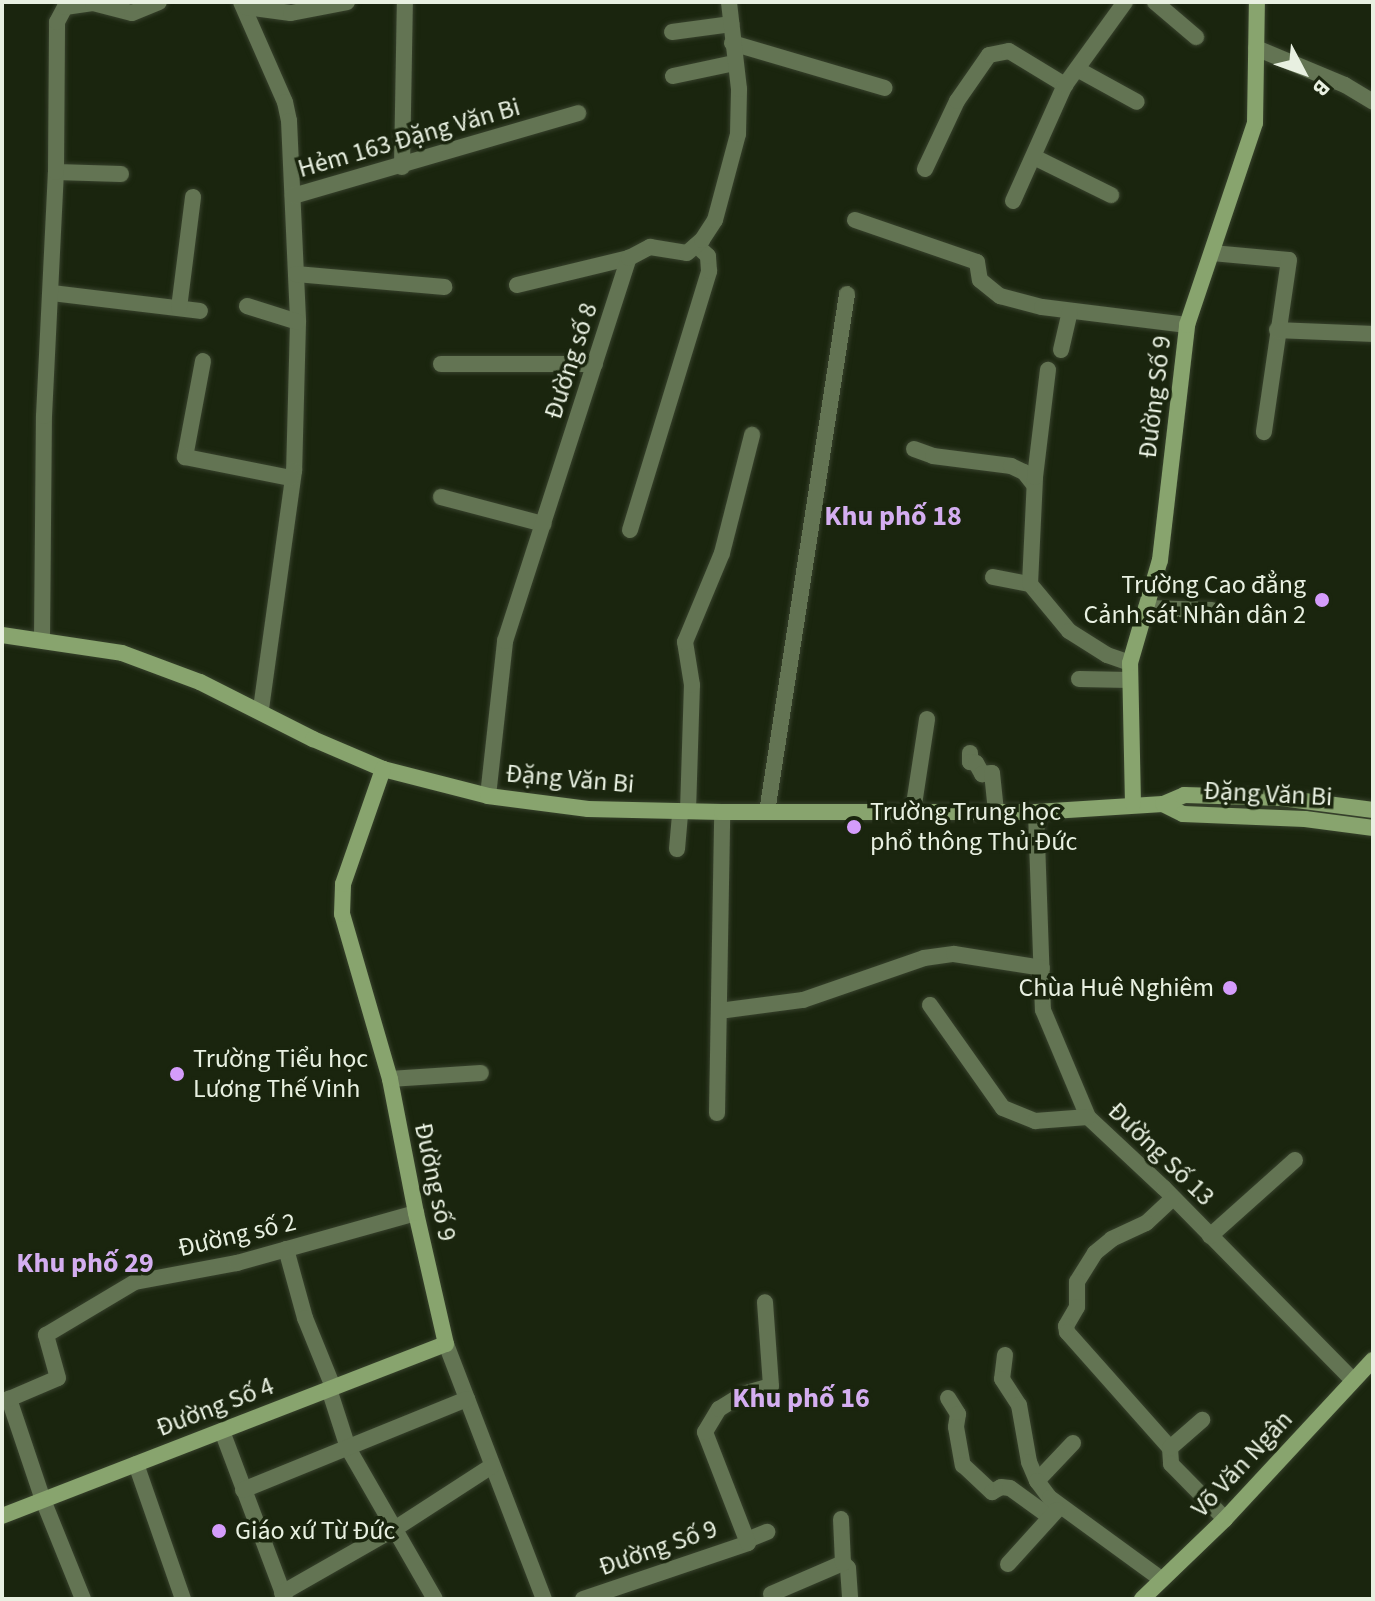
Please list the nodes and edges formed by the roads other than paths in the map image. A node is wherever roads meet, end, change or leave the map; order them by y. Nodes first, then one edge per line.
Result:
1 (159, 2) edge
2 (347, 2) edge
3 (405, 2) edge
4 (729, 2) edge
5 (1125, 2) edge
6 (1155, 2) edge
7 (1257, 2) edge
8 (244, 5) edge
9 (731, 24) junction
10 (672, 32) dead end
11 (1196, 37) dead end
12 (732, 43) junction
13 (1256, 48) junction
14 (734, 63) junction
15 (1077, 69) junction
16 (673, 76) dead end
17 (1065, 85) junction
18 (885, 88) dead end
19 (1137, 102) dead end
20 (1373, 102) edge
21 (578, 113) dead end
22 (1034, 157) junction
23 (402, 167) junction
24 (925, 169) dead end
25 (56, 172) junction
26 (121, 174) dead end
27 (1111, 195) dead end
28 (293, 196) junction
29 (193, 197) dead end
30 (1013, 201) dead end
31 (855, 220) dead end
32 (696, 245) junction
33 (1212, 253) junction
34 (629, 258) junction
35 (296, 274) junction
36 (517, 285) dead end
37 (444, 287) dead end
38 (52, 293) junction
39 (847, 294) dead end
40 (247, 306) dead end
41 (179, 308) junction
42 (200, 311) dead end
43 (1070, 311) junction
44 (298, 322) junction
45 (1187, 325) junction
46 (1277, 330) junction
47 (1373, 334) edge
48 (1061, 350) dead end
49 (203, 361) dead end
50 (441, 364) dead end
51 (595, 364) junction
52 (1048, 370) dead end
53 (1264, 432) dead end
54 (752, 435) dead end
55 (914, 449) dead end
56 (291, 478) junction
57 (1034, 485) junction
58 (441, 497) dead end
59 (543, 524) junction
60 (630, 530) dead end
61 (993, 577) dead end
62 (1030, 584) junction
63 (1146, 608) junction
64 (1212, 610) dead end
65 (2, 635) edge
66 (42, 639) junction
67 (1130, 672) junction
68 (1079, 679) dead end
69 (261, 710) junction
70 (927, 719) dead end
71 (970, 753) dead end
72 (383, 769) junction
73 (488, 796) junction
74 (1133, 804) junction
75 (1163, 804) junction
76 (1373, 810) edge
77 (684, 811) junction
78 (913, 811) junction
79 (996, 811) junction
80 (722, 812) junction
81 (767, 812) junction
82 (1036, 812) junction
83 (1373, 828) edge
84 (677, 849) dead end
85 (1042, 968) junction
86 (930, 1005) dead end
87 (719, 1011) junction
88 (481, 1073) dead end
89 (390, 1079) junction
90 (717, 1113) dead end
91 (1088, 1117) junction
92 (1295, 1160) dead end
93 (1173, 1198) junction
94 (416, 1213) junction
95 (1210, 1236) junction
96 (286, 1249) junction
97 (765, 1302) dead end
98 (446, 1344) junction
99 (1005, 1355) dead end
100 (1373, 1360) edge
101 (1353, 1380) junction
102 (331, 1388) junction
103 (948, 1398) dead end
104 (467, 1399) junction
105 (1202, 1420) dead end
106 (222, 1431) junction
107 (1073, 1443) dead end
108 (348, 1448) junction
109 (1170, 1448) junction
110 (136, 1464) junction
111 (492, 1466) junction
112 (1037, 1481) junction
113 (243, 1490) junction
114 (43, 1500) junction
115 (1055, 1511) junction
116 (2, 1516) edge
117 (841, 1519) dead end
118 (1225, 1519) junction
119 (396, 1528) junction
120 (767, 1532) dead end
121 (748, 1542) junction
122 (843, 1563) junction
123 (1008, 1564) dead end
124 (1161, 1579) junction
125 (771, 1594) dead end
126 (283, 1596) edge
127 (83, 1599) edge
128 (183, 1599) edge
129 (435, 1599) edge
130 (544, 1599) edge
131 (583, 1599) edge
132 (850, 1599) edge
133 (1142, 1599) edge

1 - 25 street
2 - 8 street
3 - 23 street
4 - 9 street
5 - 15 street
6 - 11 street
7 - 13 main road, Đường Số 9
8 - 28 street
9 - 10 street
9 - 12 street
12 - 14 street
12 - 18 street
13 - 20 street
13 - 33 main road, Đường Số 9
14 - 16 street
14 - 32 street
15 - 17 street
15 - 19 street
17 - 22 street
17 - 24 street
21 - 23 street, Hẻm 163 Đặng Văn Bi
22 - 27 street
22 - 30 street
23 - 28 street, Hẻm 163 Đặng Văn Bi
25 - 26 street
25 - 38 street
28 - 35 street, Hẻm 163 Đặng Văn Bi
29 - 41 street
31 - 43 street
32 - 34 street
32 - 60 street
33 - 45 main road, Đường Số 9
33 - 46 street
34 - 36 street
34 - 51 street, Đường số 8
35 - 37 street
35 - 44 street, Hẻm 163 Đặng Văn Bi
38 - 41 street
38 - 66 street
39 - 81 street
40 - 44 street
41 - 42 street
43 - 45 street
43 - 48 street
44 - 56 street, Hẻm 163 Đặng Văn Bi
45 - 63 main road, Đường Số 9
46 - 47 street
46 - 53 street
49 - 56 street
50 - 51 street
51 - 59 street, Đường số 8
52 - 57 street
54 - 77 street
55 - 57 street
56 - 69 street, Hẻm 163 Đặng Văn Bi
57 - 62 street
58 - 59 street
59 - 73 street, Đường số 8
61 - 62 street
62 - 67 street
63 - 64 street
63 - 67 main road, Đường Số 9
65 - 66 main road, Đặng Văn Bi
66 - 69 main road, Đặng Văn Bi
67 - 68 street
67 - 74 main road, Đường Số 9
69 - 72 main road, Đặng Văn Bi
70 - 78 street
71 - 79 street
72 - 73 main road, Đặng Văn Bi
72 - 89 main road, Đường số 9
73 - 77 main road, Đặng Văn Bi
74 - 75 main road, Đặng Văn Bi
74 - 82 main road, Đặng Văn Bi
75 - 76 main road, Đặng Văn Bi
75 - 83 main road, Đặng Văn Bi
77 - 80 main road, Đặng Văn Bi
77 - 84 street
78 - 79 main road, Đặng Văn Bi
78 - 81 main road, Đặng Văn Bi
79 - 82 main road, Đặng Văn Bi
80 - 81 main road, Đặng Văn Bi
80 - 87 street
82 - 85 street, Đường Số 13
85 - 87 street
85 - 91 street, Đường Số 13
86 - 91 street
87 - 90 street
88 - 89 street
89 - 94 main road, Đường số 9
91 - 93 street, Đường Số 13
92 - 95 street
93 - 95 street, Đường Số 13
93 - 109 street
94 - 96 street, Đường số 2
94 - 98 main road, Đường số 9
95 - 101 street, Đường Số 13
96 - 102 street
96 - 114 street, Đường số 2
97 - 121 street
98 - 102 main road, Đường Số 4
98 - 104 street, Đường số 9
99 - 112 street
100 - 101 main road, Võ Văn Ngân
101 - 118 main road, Võ Văn Ngân
102 - 106 main road, Đường Số 4
102 - 108 street
103 - 115 street
104 - 108 street
104 - 111 street, Đường số 9
105 - 109 street
106 - 110 main road, Đường Số 4
106 - 113 street
107 - 112 street
108 - 113 street
108 - 119 street
109 - 118 street
110 - 114 main road, Đường Số 4
110 - 128 street
111 - 119 street
111 - 130 street, Đường số 9
112 - 115 street
113 - 126 street
114 - 116 main road, Đường Số 4
114 - 127 street
115 - 123 street
115 - 124 street
117 - 122 street
118 - 124 main road, Võ Văn Ngân
119 - 126 street
119 - 129 street
120 - 121 street, Đường Số 9
121 - 131 street, Đường Số 9
122 - 125 street
122 - 132 street
124 - 133 main road, Võ Văn Ngân

